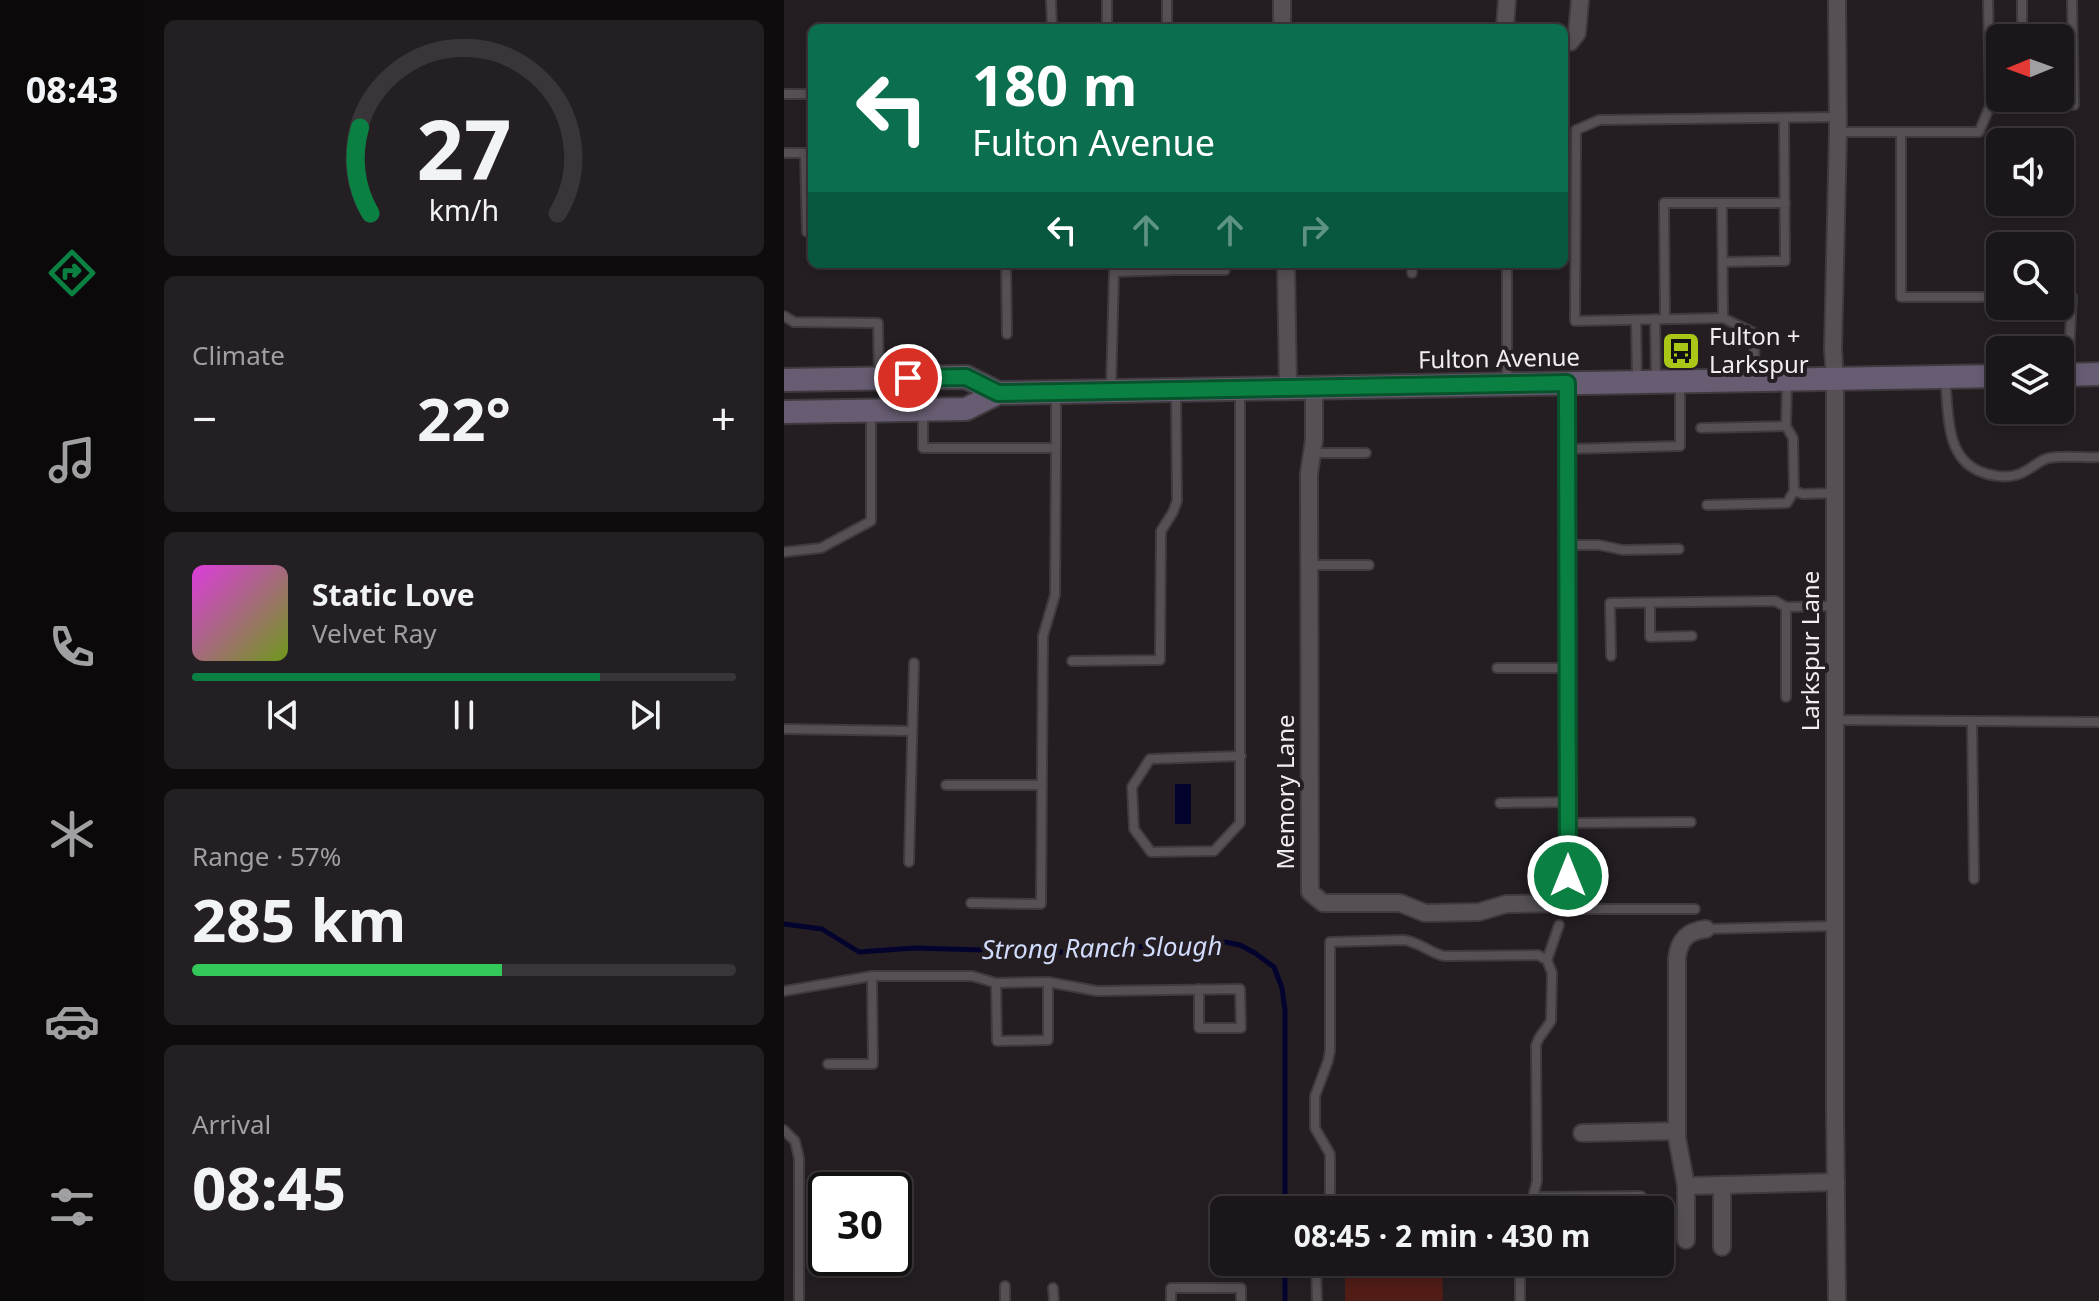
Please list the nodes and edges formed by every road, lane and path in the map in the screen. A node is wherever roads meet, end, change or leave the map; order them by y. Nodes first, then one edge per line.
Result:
1 (1051, 0) edge
2 (1107, 0) edge
3 (1167, 0) edge
4 (1282, 0) edge
5 (1507, 0) edge
6 (1580, 0) edge
7 (1837, 0) edge
8 (1988, 0) edge
9 (2022, 0) edge
10 (2072, 0) edge
11 (1052, 24) edge
12 (1107, 24) edge
13 (1167, 24) edge
14 (1282, 24) edge
15 (1505, 24) edge
16 (1988, 24) edge
17 (2022, 24) edge
18 (2072, 24) edge
19 (1568, 42) edge
20 (784, 94) edge
21 (808, 94) edge
22 (1987, 112) edge
23 (1784, 118) junction
24 (1838, 124) junction
25 (1901, 132) junction
26 (784, 153) edge
27 (808, 153) edge
28 (1722, 203) junction
29 (1785, 203) junction
30 (807, 232) dead end
31 (1723, 262) junction
32 (1006, 268) edge
33 (1114, 268) edge
34 (1192, 268) edge
35 (1286, 268) edge
36 (1507, 268) edge
37 (1225, 270) dead end
38 (1986, 297) edge
39 (784, 316) edge
40 (1723, 318) junction
41 (1660, 319) junction
42 (1636, 320) junction
43 (1007, 334) dead end
44 (2099, 374) edge
45 (2074, 375) edge
46 (1986, 376) edge
47 (1945, 377) junction
48 (879, 378) junction
49 (784, 380) edge
50 (1787, 380) junction
51 (1835, 380) junction
52 (1755, 381) junction
53 (1567, 383) junction
54 (1646, 383) junction
55 (1680, 383) junction
56 (1507, 385) junction
57 (1288, 388) junction
58 (1314, 388) junction
59 (1240, 390) junction
60 (1111, 391) junction
61 (1176, 391) junction
62 (1056, 392) junction
63 (998, 393) junction
64 (923, 409) junction
65 (871, 410) junction
66 (784, 412) edge
67 (1786, 426) junction
68 (1701, 428) dead end
69 (1056, 448) junction
70 (1567, 449) junction
71 (1312, 453) junction
72 (1366, 453) dead end
73 (2099, 457) edge
74 (1794, 491) junction
75 (1834, 493) junction
76 (1707, 505) dead end
77 (1567, 545) junction
78 (1679, 549) dead end
79 (784, 552) edge
80 (1309, 565) junction
81 (1369, 565) dead end
82 (1650, 603) junction
83 (1835, 606) junction
84 (1786, 607) junction
85 (1692, 636) dead end
86 (1611, 656) dead end
87 (1072, 661) dead end
88 (914, 663) dead end
89 (1497, 668) dead end
90 (1567, 668) junction
91 (1786, 697) dead end
92 (1835, 720) junction
93 (1972, 722) junction
94 (2099, 722) edge
95 (784, 729) edge
96 (912, 731) junction
97 (1241, 756) junction
98 (946, 785) dead end
99 (1042, 785) junction
100 (1567, 802) junction
101 (1500, 803) dead end
102 (1691, 822) dead end
103 (1568, 823) junction
104 (909, 862) dead end
105 (1974, 879) dead end
106 (971, 903) dead end
107 (1568, 903) junction
108 (1695, 909) dead end
109 (1559, 925) dead end
110 (1836, 926) junction
111 (1706, 929) joint
112 (1547, 960) junction
113 (872, 976) junction
114 (1048, 982) junction
115 (996, 983) junction
116 (1199, 989) junction
117 (784, 991) edge
118 (828, 1064) dead end
119 (784, 1130) edge
120 (1677, 1131) junction
121 (1582, 1133) dead end
122 (1836, 1182) junction
123 (1722, 1185) junction
124 (1686, 1186) junction
125 (1330, 1196) edge
126 (1533, 1196) edge
127 (1686, 1240) dead end
128 (1722, 1247) dead end
129 (1316, 1276) edge
130 (1520, 1276) edge
131 (1005, 1286) dead end
132 (1053, 1288) dead end
133 (799, 1301) edge
134 (1005, 1301) edge
135 (1054, 1301) edge
136 (1171, 1301) edge
137 (1241, 1301) edge
138 (1317, 1301) edge
139 (1520, 1301) edge
140 (1837, 1301) edge

1 - 11 lane
2 - 12 lane
3 - 13 lane
4 - 14 street
5 - 15 street
6 - 19 street
7 - 24 street, Larkspur Lane
8 - 16 lane
9 - 17 lane
10 - 18 lane
20 - 21 lane
22 - 25 lane
23 - 24 lane
23 - 29 lane
23 - 42 lane
24 - 25 lane
24 - 51 street, Larkspur Lane
25 - 38 lane
26 - 27 lane
27 - 30 lane
28 - 29 lane
28 - 31 lane
28 - 41 lane
29 - 31 lane
31 - 40 lane
32 - 43 lane
33 - 60 lane
34 - 37 lane
35 - 57 street
36 - 56 lane
39 - 48 lane
40 - 41 lane
40 - 52 lane
41 - 42 lane
41 - 54 lane
42 - 54 lane
44 - 45 main road
46 - 47 main road, Fulton Avenue
47 - 51 main road, Fulton Avenue
47 - 73 lane
48 - 49 main road, Fulton Avenue
48 - 63 main road, Fulton Avenue
50 - 51 main road, Fulton Avenue
50 - 52 main road, Fulton Avenue
50 - 67 lane
51 - 75 street, Larkspur Lane
52 - 55 main road, Fulton Avenue
53 - 54 main road, Fulton Avenue
53 - 56 main road, Fulton Avenue
53 - 70 street
54 - 55 main road, Fulton Avenue
55 - 70 lane
56 - 58 main road, Fulton Avenue
57 - 58 main road, Fulton Avenue
57 - 59 main road, Fulton Avenue
58 - 71 street, Memory Lane
59 - 61 main road, Fulton Avenue
59 - 97 lane
60 - 61 main road, Fulton Avenue
60 - 62 main road, Fulton Avenue
61 - 87 lane
62 - 63 main road, Fulton Avenue
62 - 69 lane
63 - 64 main road, Fulton Avenue
64 - 65 main road, Fulton Avenue
64 - 69 lane
65 - 66 main road, Fulton Avenue
65 - 79 lane
67 - 68 lane
67 - 74 lane
69 - 99 lane
70 - 77 street
71 - 72 lane
71 - 80 street, Memory Lane
74 - 75 lane
74 - 76 lane
75 - 83 street, Larkspur Lane
77 - 78 lane
77 - 90 street
80 - 81 lane
80 - 107 street, Memory Lane
82 - 84 lane
82 - 85 lane
82 - 86 lane
83 - 84 lane
83 - 92 street, Larkspur Lane
84 - 91 lane
88 - 96 lane
89 - 90 lane
90 - 100 street
92 - 93 lane
92 - 110 street, Larkspur Lane
93 - 94 lane
93 - 105 lane
95 - 96 lane
96 - 104 lane
97 - 97 lane
98 - 99 lane
99 - 106 lane
100 - 101 lane
100 - 103 street
102 - 103 lane
103 - 107 street
107 - 108 lane
109 - 112 lane
110 - 111 lane
110 - 122 street, Larkspur Lane
111 - 120 street
112 - 125 lane
112 - 126 lane
113 - 115 lane
113 - 117 lane
113 - 118 lane
114 - 115 lane
114 - 115 lane
114 - 116 lane
116 - 116 lane
119 - 133 lane
120 - 121 street
120 - 124 street
122 - 123 street
122 - 140 street, Larkspur Lane
123 - 124 street
123 - 128 street
124 - 127 street
129 - 138 lane
130 - 139 lane
131 - 134 lane
132 - 135 lane
136 - 137 lane

